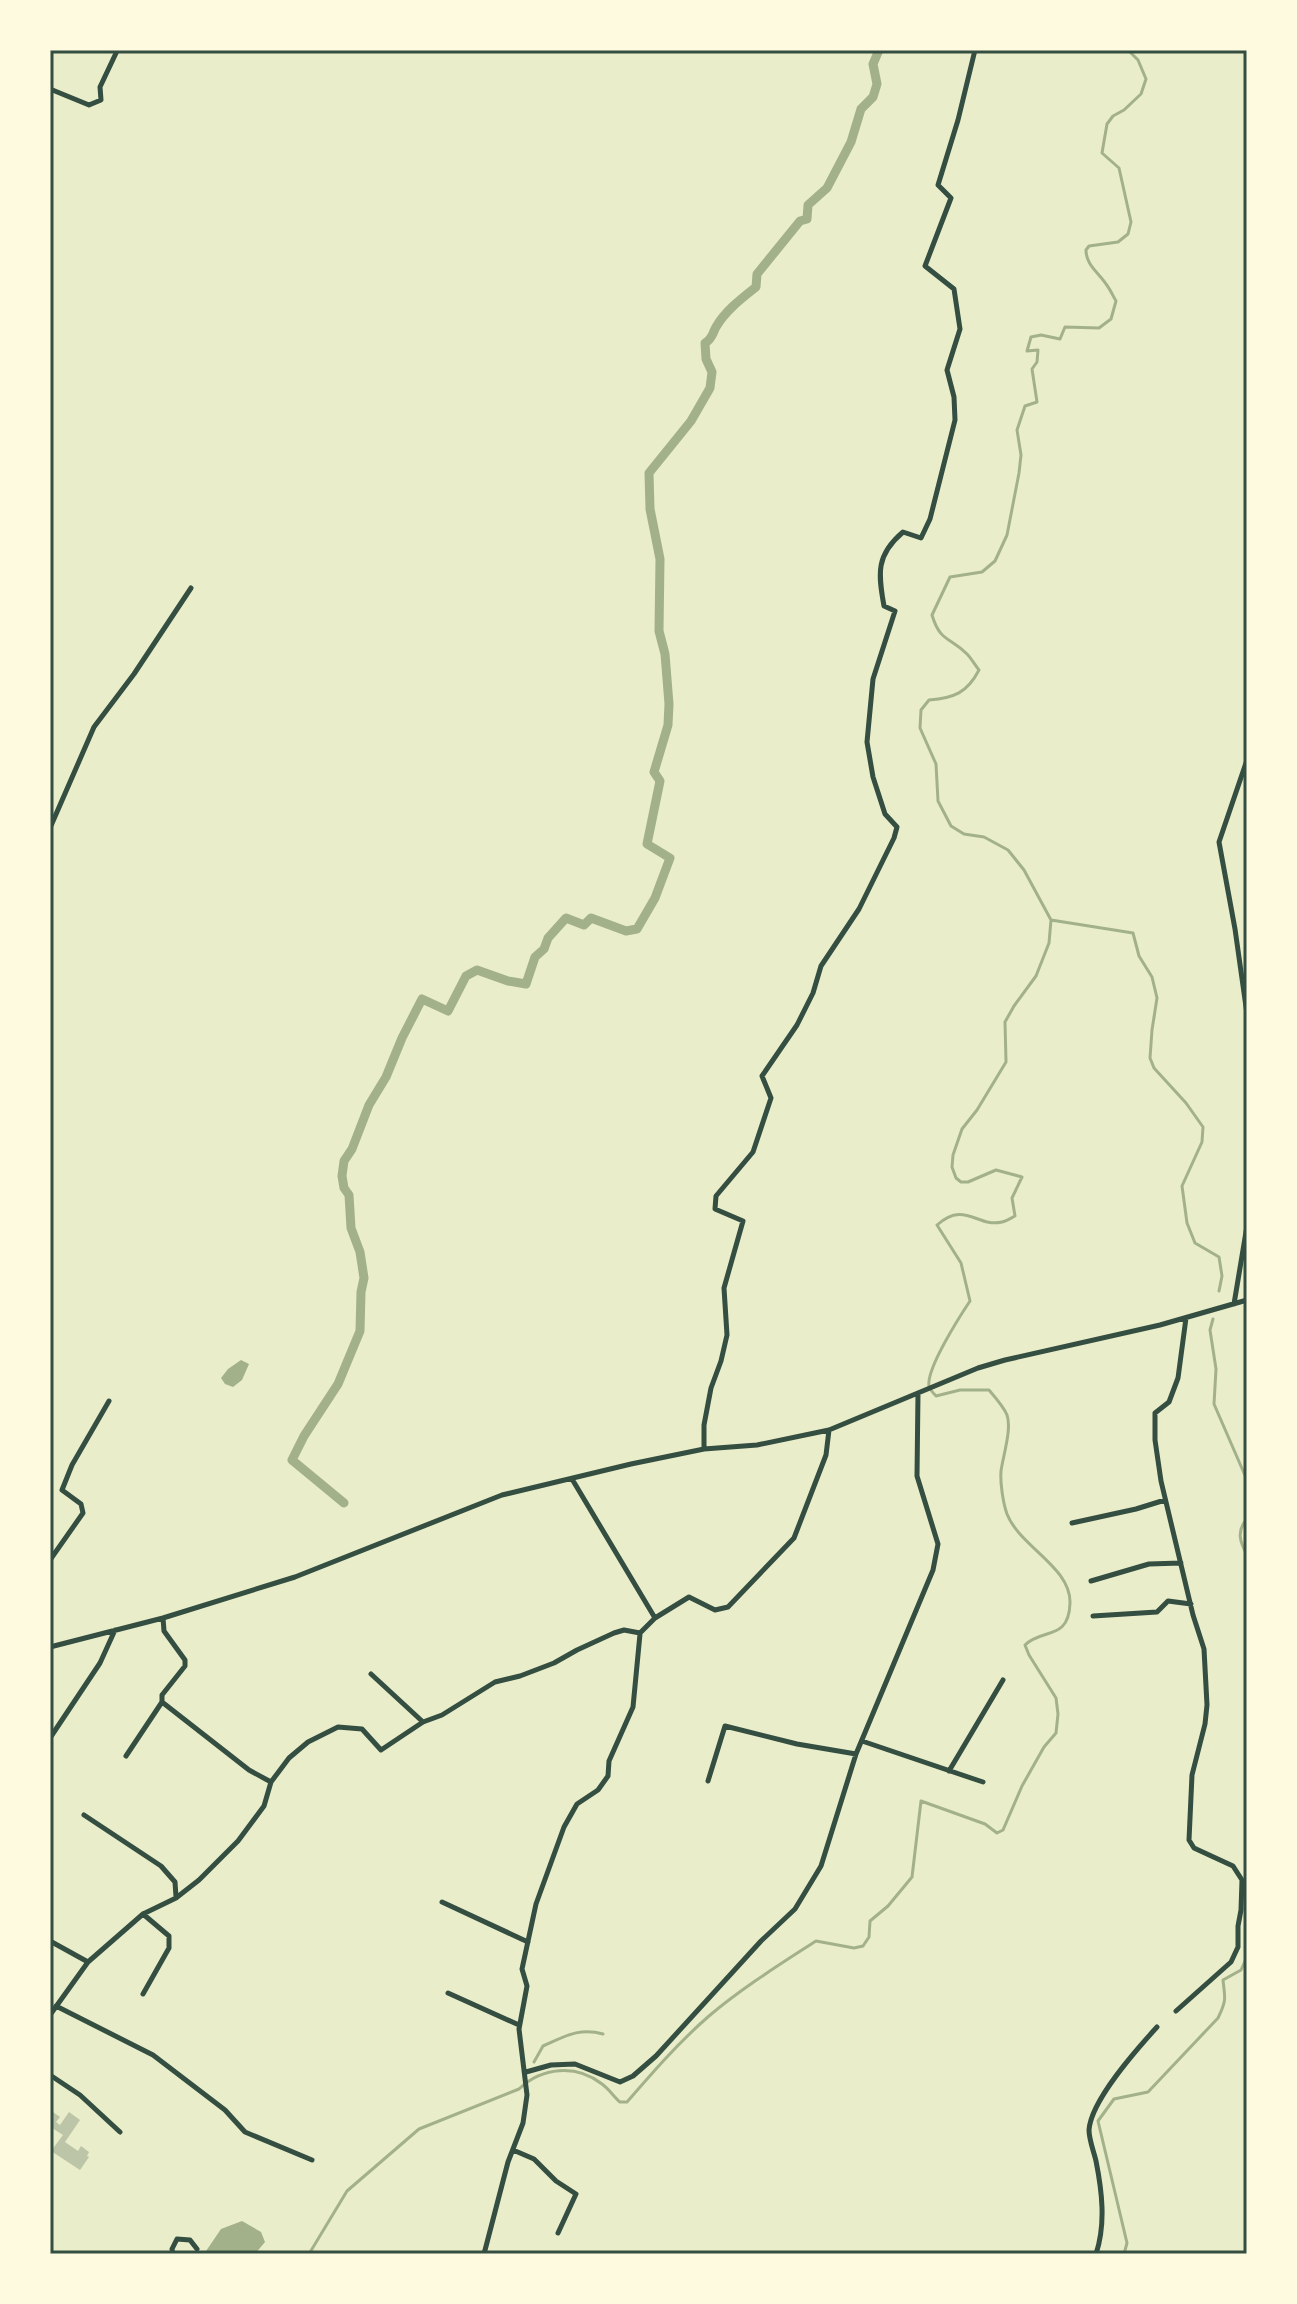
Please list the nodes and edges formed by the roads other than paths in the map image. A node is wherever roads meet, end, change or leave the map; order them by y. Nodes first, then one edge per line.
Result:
1 (115, 50) edge
2 (975, 50) edge
3 (50, 89) edge
4 (191, 588) dead end
5 (1247, 760) edge
6 (50, 828) edge
7 (1247, 1014) edge
8 (1247, 1226) edge
9 (1247, 1300) edge
10 (1234, 1304) junction
11 (1186, 1318) junction
12 (919, 1392) junction
13 (109, 1401) dead end
14 (829, 1430) junction
15 (704, 1449) junction
16 (571, 1478) junction
17 (1165, 1500) junction
18 (1072, 1523) dead end
19 (50, 1560) edge
20 (1181, 1563) junction
21 (1091, 1581) dead end
22 (1191, 1604) junction
23 (1093, 1616) dead end
24 (163, 1618) junction
25 (655, 1618) junction
26 (115, 1629) junction
27 (640, 1633) junction
28 (50, 1647) edge
29 (371, 1674) dead end
30 (1003, 1680) dead end
31 (162, 1702) junction
32 (423, 1722) junction
33 (50, 1738) edge
34 (862, 1741) junction
35 (856, 1754) junction
36 (126, 1756) dead end
37 (949, 1771) junction
38 (708, 1781) dead end
39 (271, 1782) junction
40 (983, 1782) dead end
41 (84, 1815) dead end
42 (176, 1898) junction
43 (442, 1902) dead end
44 (143, 1914) junction
45 (50, 1941) edge
46 (528, 1942) junction
47 (88, 1962) junction
48 (448, 1993) dead end
49 (143, 1994) dead end
50 (56, 2006) junction
51 (1176, 2011) dead end
52 (50, 2015) edge
53 (519, 2025) junction
54 (1157, 2027) dead end
55 (526, 2072) junction
56 (50, 2075) edge
57 (120, 2132) dead end
58 (513, 2150) junction
59 (312, 2160) dead end
60 (558, 2233) dead end
61 (197, 2249) dead end
62 (173, 2254) edge
63 (484, 2254) edge
64 (1096, 2254) edge

1 - 3 street
2 - 15 street
4 - 6 street
5 - 7 street
8 - 10 street
9 - 10 street
10 - 11 street
11 - 12 street
11 - 17 street
12 - 14 street
12 - 34 street
13 - 19 street
14 - 15 street
14 - 25 street
15 - 16 street
16 - 24 street
16 - 25 street
17 - 18 street
17 - 20 street
20 - 21 street
20 - 22 street
22 - 23 street
22 - 51 street
24 - 26 street
24 - 31 street
25 - 27 street
26 - 28 street
26 - 33 street
27 - 32 street
27 - 46 street
29 - 32 street
30 - 37 street
31 - 36 street
31 - 39 street
32 - 39 street
34 - 35 street
34 - 37 street
35 - 38 street
35 - 55 street
37 - 40 street
39 - 42 street
41 - 42 street
42 - 44 street
43 - 46 street
44 - 47 street
44 - 49 street
45 - 47 street
46 - 53 street
47 - 50 street
48 - 53 street
50 - 52 street
50 - 59 street
53 - 55 street
54 - 64 street
55 - 58 street
56 - 57 street
58 - 60 street
58 - 63 street
61 - 62 street

